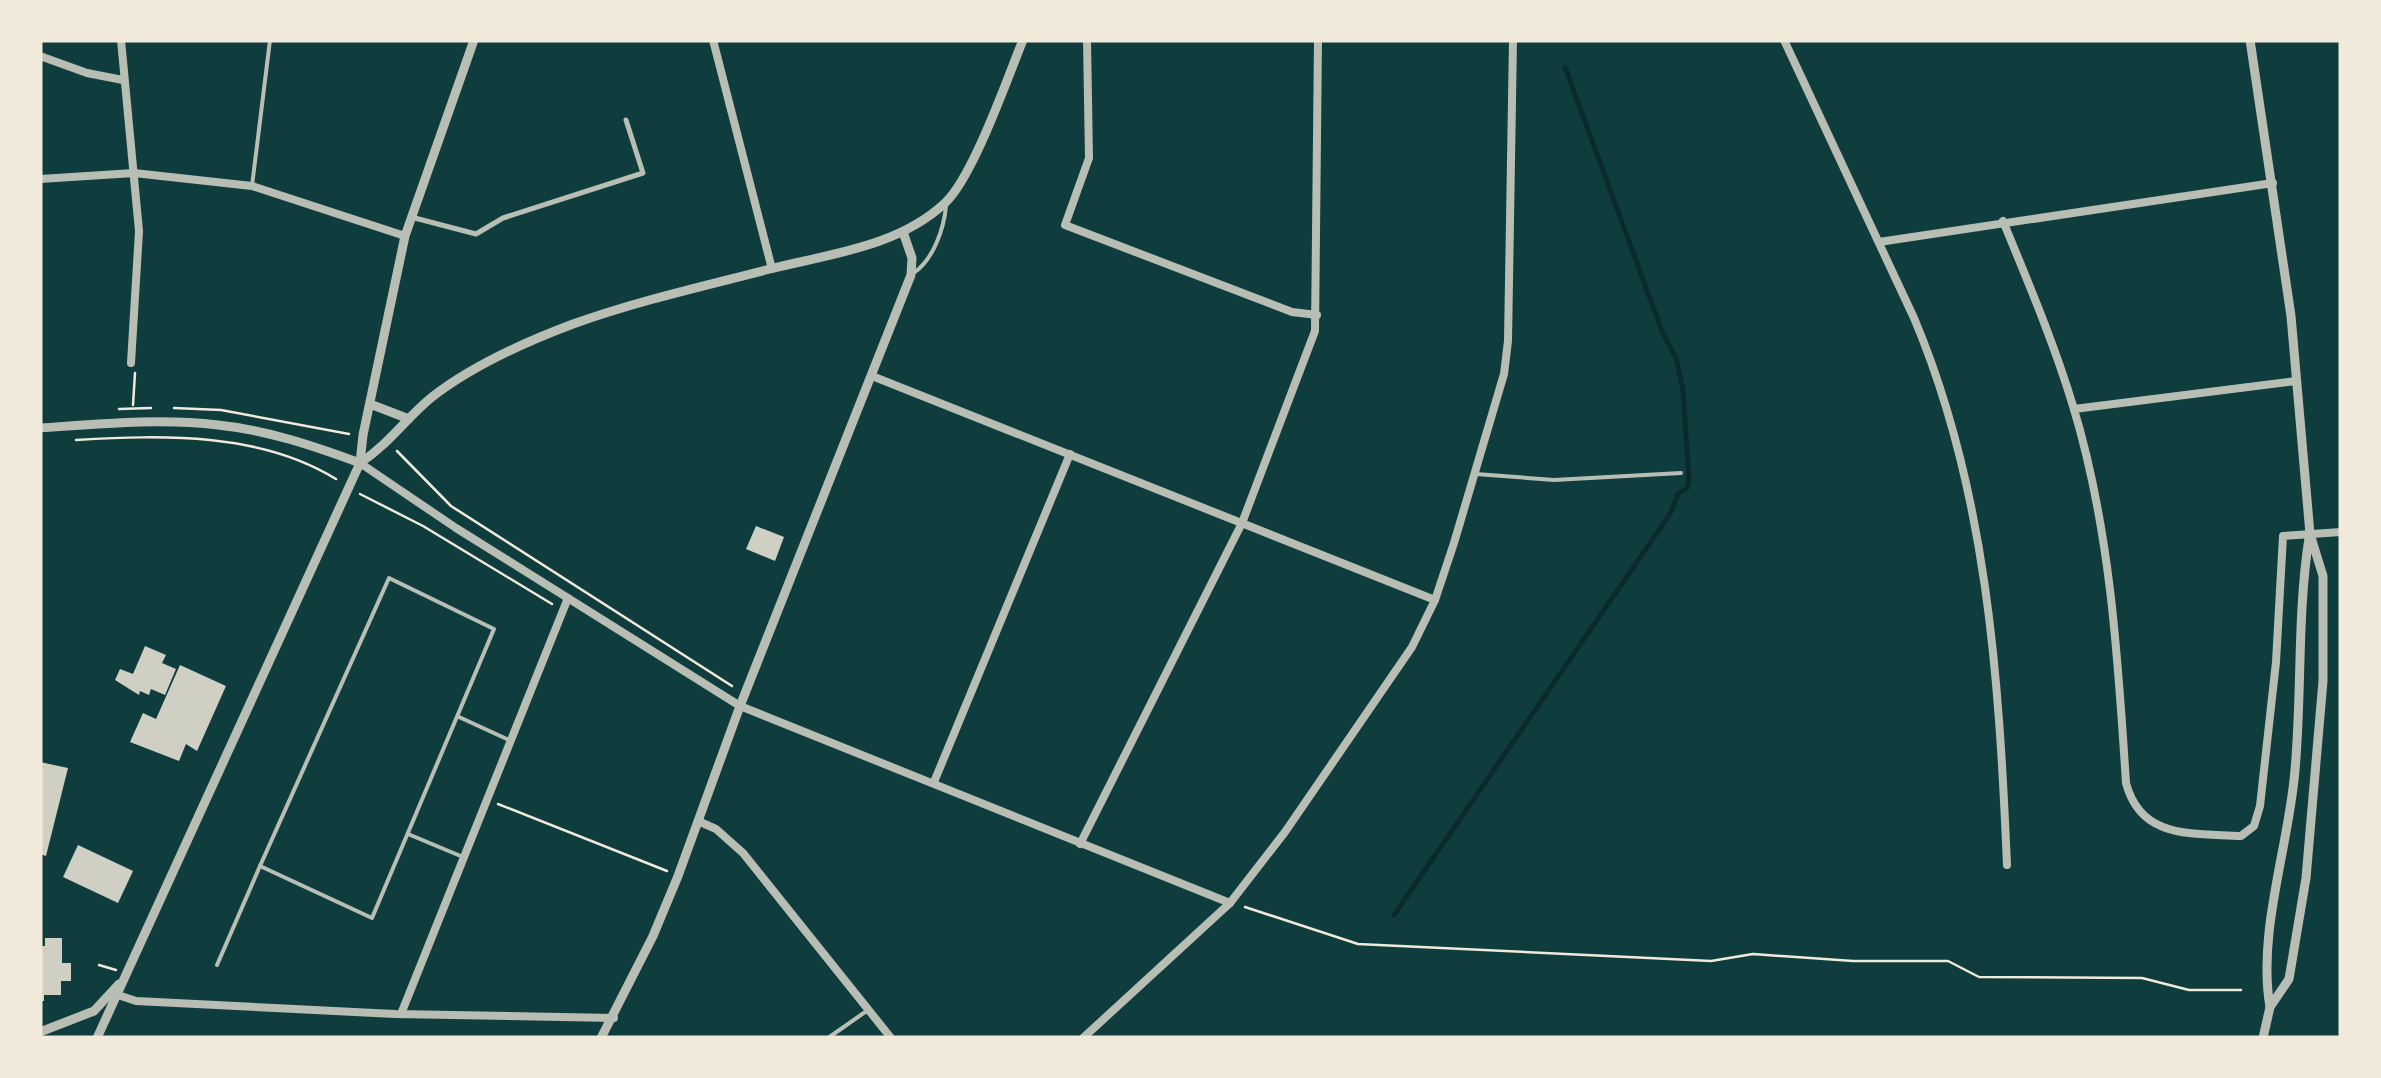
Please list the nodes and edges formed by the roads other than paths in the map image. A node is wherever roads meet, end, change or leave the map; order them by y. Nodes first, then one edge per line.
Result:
1 (121, 40) edge
2 (270, 40) edge
3 (474, 40) edge
4 (713, 40) edge
5 (1023, 40) edge
6 (1088, 40) edge
7 (1318, 40) edge
8 (1514, 40) edge
9 (1784, 40) edge
10 (2250, 40) edge
11 (40, 56) edge
12 (124, 80) junction
13 (626, 120) dead end
14 (134, 173) junction
15 (40, 179) edge
16 (2273, 184) junction
17 (252, 186) junction
18 (947, 202) junction
19 (411, 217) junction
20 (2002, 221) junction
21 (903, 232) junction
22 (405, 236) junction
23 (1879, 242) junction
24 (772, 269) junction
25 (911, 274) junction
26 (1316, 315) junction
27 (131, 363) road end
28 (872, 376) junction
29 (2296, 381) junction
30 (370, 404) junction
31 (2074, 408) junction
32 (409, 419) junction
33 (40, 428) edge
34 (1070, 454) junction
35 (360, 463) junction
36 (1681, 473) dead end
37 (1476, 474) junction
38 (1242, 523) junction
39 (2341, 532) edge
40 (2310, 534) junction
41 (568, 598) junction
42 (1435, 600) junction
43 (740, 706) junction
44 (458, 716) junction
45 (510, 740) junction
46 (934, 782) junction
47 (698, 821) junction
48 (408, 834) junction
49 (1080, 844) junction
50 (463, 856) junction
51 (2007, 865) dead end
52 (260, 866) junction
53 (1230, 902) junction
54 (216, 965) dead end
55 (122, 973) junction
56 (118, 995) junction
57 (2270, 1007) junction
58 (868, 1010) junction
59 (401, 1014) junction
60 (614, 1018) junction
61 (40, 1033) edge
62 (53, 1038) edge
63 (96, 1038) edge
64 (602, 1038) edge
65 (828, 1038) edge
66 (891, 1038) edge
67 (1083, 1038) edge
68 (2263, 1038) edge

1 - 12 street
2 - 17 lane
3 - 19 street
4 - 24 street
5 - 18 street
6 - 26 street
7 - 26 street
8 - 37 street
9 - 23 street
10 - 16 street
11 - 12 street
12 - 14 street
13 - 19 street
14 - 15 street
14 - 17 street
14 - 27 street
16 - 20 street
16 - 29 street
17 - 22 street
18 - 21 street
18 - 25 lane
19 - 22 street
20 - 23 street
20 - 31 street
21 - 24 street
21 - 25 street
22 - 30 street
23 - 51 street
24 - 32 street
25 - 28 street
26 - 38 street
28 - 34 street
28 - 43 street
29 - 31 street
29 - 40 street
30 - 32 street
30 - 35 street
31 - 40 street
32 - 35 street
33 - 35 street
34 - 38 street
34 - 46 street
35 - 41 street
35 - 55 street
36 - 37 lane
37 - 42 street
38 - 42 street
38 - 49 street
39 - 40 street
40 - 57 street
40 - 57 street
41 - 43 street
41 - 45 street
42 - 53 street
43 - 46 street
43 - 47 street
44 - 45 lane
44 - 48 lane
44 - 52 lane
45 - 50 street
46 - 49 street
47 - 58 street
47 - 60 street
48 - 50 lane
48 - 52 lane
49 - 53 street
50 - 59 street
52 - 54 lane
53 - 67 street
55 - 56 street
55 - 61 street
56 - 59 street
56 - 63 street
57 - 68 street
58 - 65 lane
58 - 66 street
59 - 60 street
60 - 64 street
61 - 62 street

